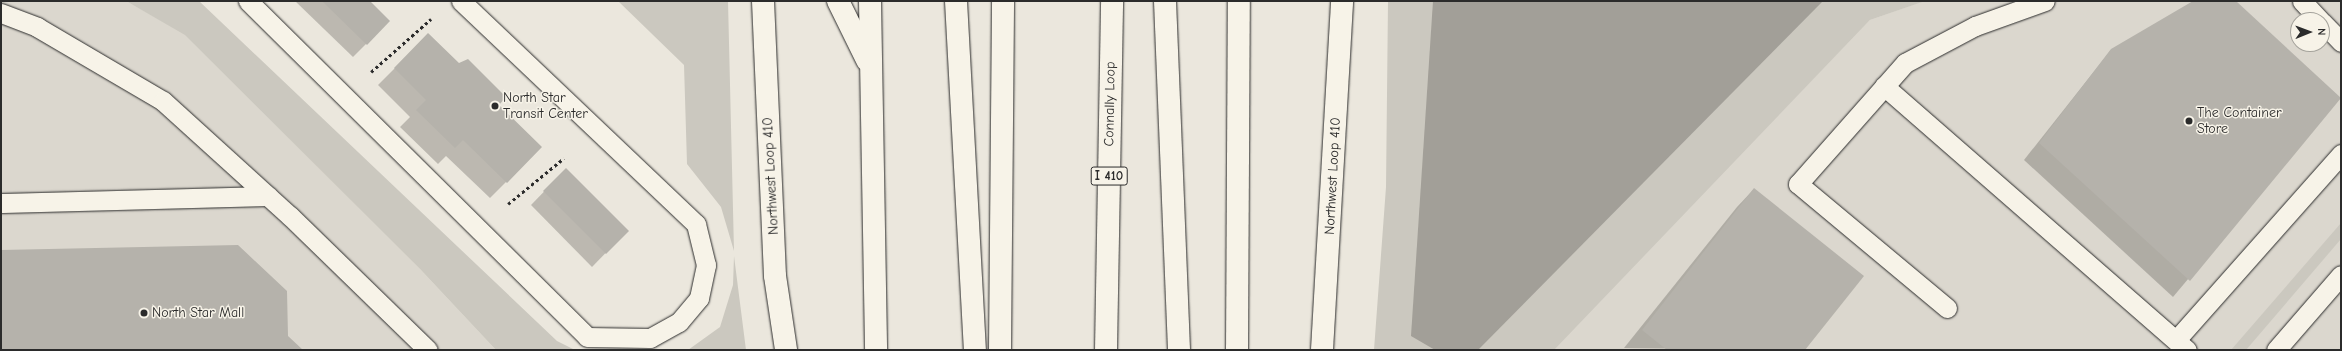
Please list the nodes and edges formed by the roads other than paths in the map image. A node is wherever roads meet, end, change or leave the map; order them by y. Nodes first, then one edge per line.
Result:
1 (248, 1) edge
2 (461, 1) edge
3 (838, 1) edge
4 (870, 1) edge
5 (956, 1) edge
6 (1003, 1) edge
7 (1112, 1) edge
8 (1165, 1) edge
9 (2045, 1) edge
10 (2302, 1) edge
11 (1240, 3) edge
12 (1342, 3) edge
13 (763, 4) edge
14 (2312, 12) edge
15 (1, 13) edge
16 (2330, 30) edge
17 (2341, 42) edge
18 (869, 65) junction
19 (1884, 86) junction
20 (2341, 154) edge
21 (268, 196) junction
22 (1, 203) edge
23 (2341, 275) edge
24 (1947, 308) dead end
25 (2182, 345) edge
26 (428, 350) edge
27 (786, 350) edge
28 (876, 350) edge
29 (975, 350) edge
30 (1000, 350) edge
31 (1106, 350) edge
32 (1180, 350) edge
33 (1237, 350) edge
34 (1322, 350) edge
35 (2276, 350) edge

1 - 2 lane
3 - 18 main road
4 - 18 main road
5 - 29 main road
6 - 30 main road
7 - 31 main road, Connally Loop / I 410
8 - 32 main road
9 - 19 lane
10 - 14 lane
11 - 33 main road
12 - 34 main road, Northwest Loop 410
13 - 27 main road, Northwest Loop 410
15 - 21 lane
16 - 17 lane
18 - 28 main road
19 - 24 lane
19 - 25 lane
20 - 25 lane
21 - 22 lane
21 - 26 lane
23 - 35 lane

